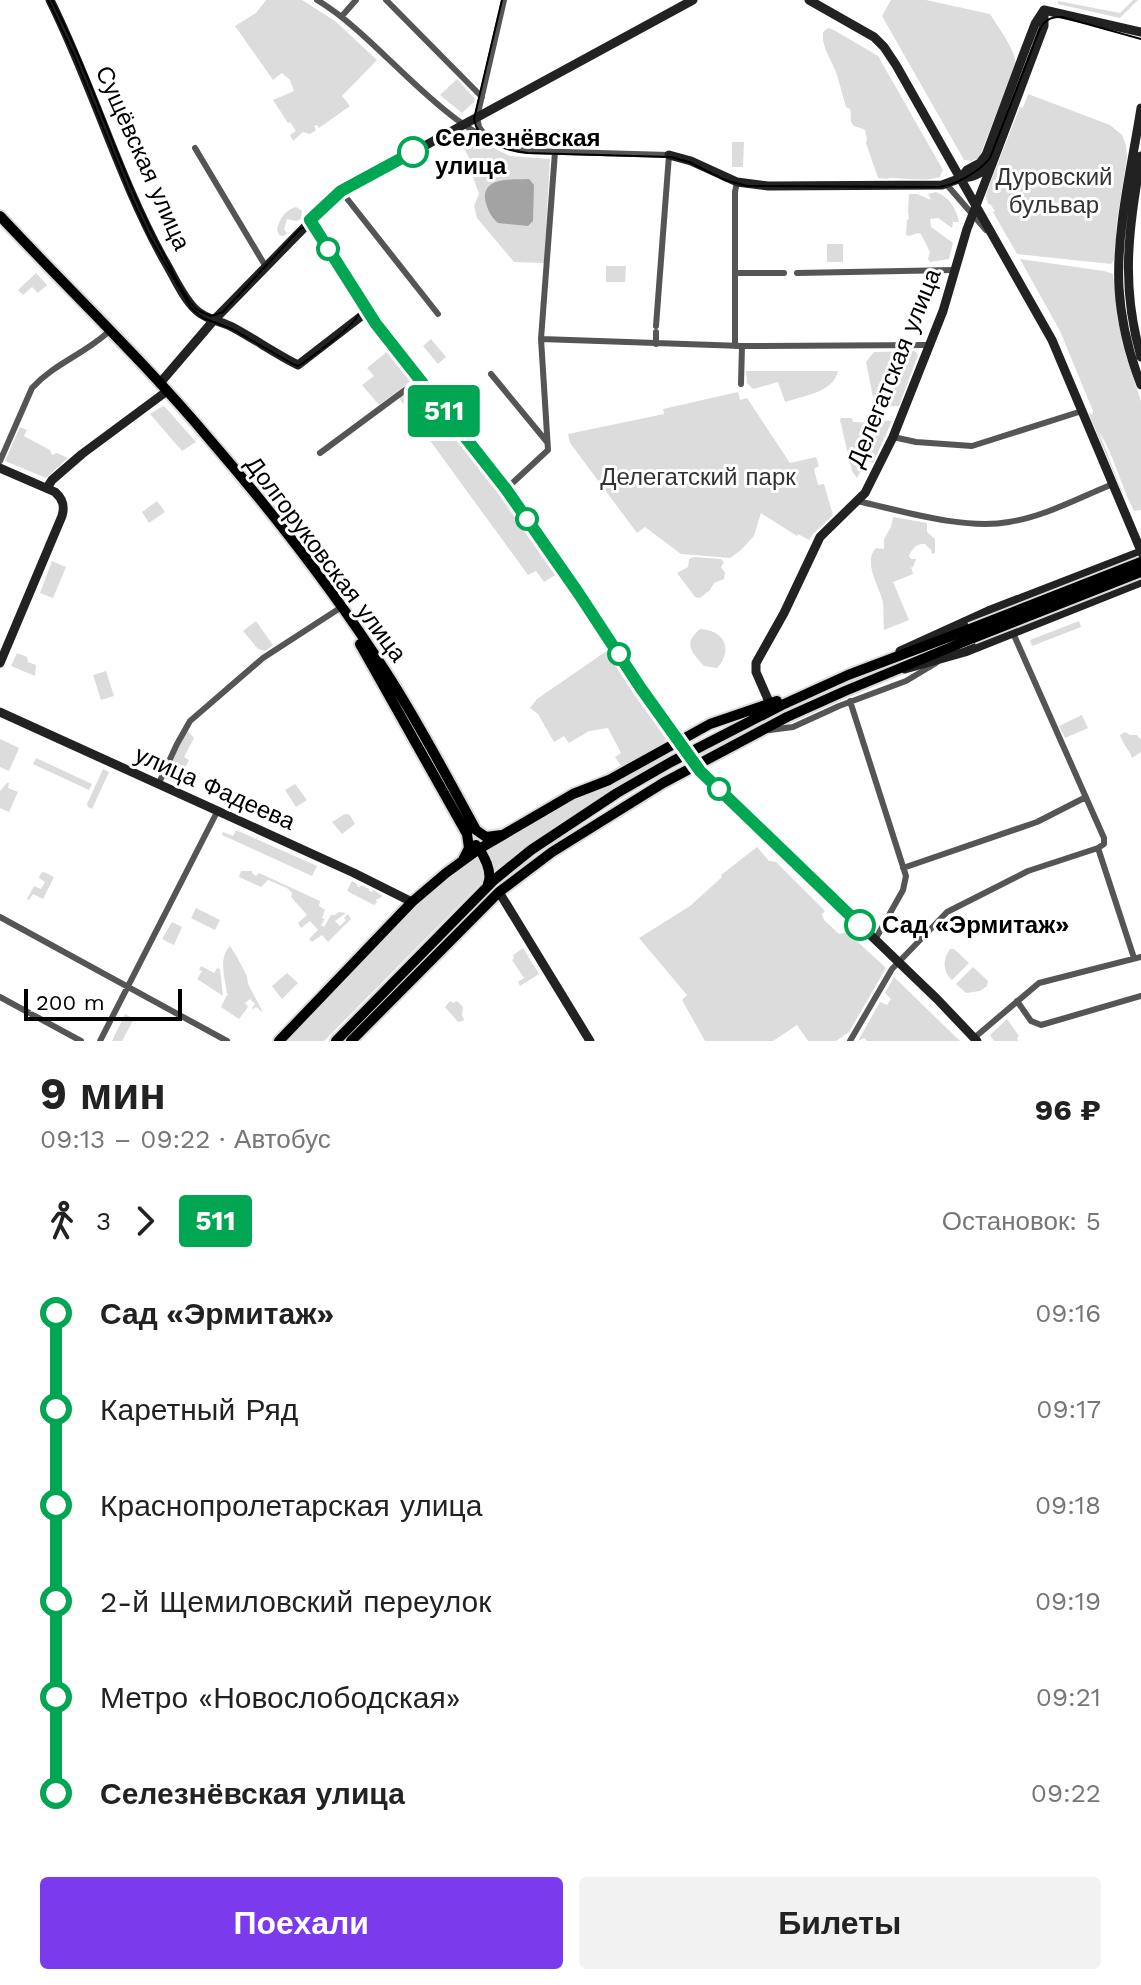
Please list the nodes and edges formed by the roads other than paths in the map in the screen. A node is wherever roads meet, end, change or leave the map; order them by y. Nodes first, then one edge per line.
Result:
1 (50, 0) edge
2 (317, 0) edge
3 (356, 0) edge
4 (386, 0) edge
5 (504, 0) edge
6 (809, 0) edge
7 (690, 1) edge
8 (1045, 6) edge
9 (342, 16) junction
10 (1141, 32) edge
11 (482, 97) junction
12 (1141, 108) edge
13 (477, 117) junction
14 (464, 124) junction
15 (485, 137) junction
16 (195, 148) dead end
17 (555, 152) junction
18 (669, 155) junction
19 (1141, 156) edge
20 (994, 159) junction
21 (961, 178) junction
22 (737, 182) junction
23 (947, 185) junction
24 (341, 191) junction
25 (974, 210) junction
26 (0, 216) edge
27 (310, 220) junction
28 (0, 224) edge
29 (266, 267) junction
30 (954, 270) junction
31 (735, 273) junction
32 (784, 273) dead end
33 (797, 273) dead end
34 (368, 311) junction
35 (438, 314) dead end
36 (214, 320) junction
37 (106, 334) junction
38 (543, 339) junction
39 (656, 344) junction
40 (928, 345) junction
41 (738, 346) junction
42 (1141, 357) edge
43 (491, 374) dead end
44 (420, 379) junction
45 (741, 384) dead end
46 (1141, 385) edge
47 (161, 389) junction
48 (1082, 411) junction
49 (893, 437) junction
50 (547, 442) junction
51 (320, 453) dead end
52 (0, 461) edge
53 (0, 468) edge
54 (1113, 484) junction
55 (47, 488) junction
56 (506, 489) junction
57 (857, 501) junction
58 (1141, 552) edge
59 (1141, 562) edge
60 (1104, 566) junction
61 (1141, 572) edge
62 (1141, 582) edge
63 (1113, 593) junction
64 (337, 610) junction
65 (1013, 633) junction
66 (972, 634) junction
67 (889, 659) junction
68 (944, 659) junction
69 (0, 663) edge
70 (894, 671) junction
71 (392, 690) junction
72 (813, 690) junction
73 (850, 701) junction
74 (770, 704) junction
75 (0, 712) edge
76 (759, 732) junction
77 (678, 741) junction
78 (687, 754) junction
79 (696, 765) junction
80 (158, 785) junction
81 (1086, 797) junction
82 (217, 812) junction
83 (471, 832) junction
84 (502, 835) junction
85 (1098, 848) junction
86 (479, 849) junction
87 (463, 860) junction
88 (516, 862) junction
89 (903, 868) junction
90 (523, 872) junction
91 (490, 879) junction
92 (499, 892) junction
93 (412, 902) junction
94 (464, 909) junction
95 (0, 917) edge
96 (473, 918) junction
97 (875, 940) junction
98 (1138, 958) edge
99 (898, 962) junction
100 (128, 986) junction
101 (1141, 996) edge
102 (0, 997) edge
103 (1017, 1001) junction
104 (976, 1040) edge
105 (81, 1041) edge
106 (100, 1041) edge
107 (227, 1041) edge
108 (279, 1041) edge
109 (336, 1041) edge
110 (352, 1041) edge
111 (590, 1041) edge
112 (850, 1041) edge

1 - 36 main road, Сущёвская улица
2 - 9 street
3 - 9 street
4 - 11 street
5 - 11 street
6 - 21 main road
7 - 13 main road
8 - 10 main road
8 - 20 main road, Делегатская улица
8 - 21 main road
9 - 14 street
11 - 13 street
12 - 46 main road
13 - 14 main road
13 - 15 street
14 - 15 street
14 - 24 main road
15 - 17 street
16 - 29 street
17 - 18 street
17 - 38 street
18 - 22 main road
18 - 39 street
19 - 42 main road
20 - 21 main road
20 - 25 main road, Делегатская улица
21 - 23 main road
21 - 25 main road
22 - 23 main road
22 - 31 street
23 - 25 street
24 - 27 main road
24 - 35 street
25 - 30 main road, Делегатская улица
25 - 48 main road
26 - 47 main road
27 - 29 main road
27 - 34 main road
28 - 37 main road
29 - 36 main road
30 - 33 street
30 - 40 main road, Делегатская улица
31 - 32 street
31 - 41 street
34 - 36 main road, Сущёвская улица
34 - 44 main road
36 - 47 main road
37 - 47 main road
37 - 52 street
38 - 39 street
38 - 50 street
39 - 41 street
40 - 41 street
40 - 49 main road, Делегатская улица
41 - 45 street
43 - 50 street
44 - 51 street
44 - 56 main road
47 - 55 main road
47 - 64 main road, Долгоруковская улица
47 - 71 main road, Долгоруковская улица
48 - 49 street
48 - 54 main road
49 - 57 main road, Делегатская улица
50 - 56 street
53 - 55 main road
54 - 57 street
54 - 58 main road
55 - 69 main road
56 - 77 main road
57 - 74 main road, Делегатская улица
58 - 60 main road
59 - 66 main road, bridge
60 - 63 main road
60 - 67 main road
61 - 66 main road, bridge
62 - 63 main road
63 - 65 main road
64 - 71 main road, Долгоруковская улица
64 - 80 street
65 - 68 main road
65 - 81 street
66 - 67 main road
66 - 70 main road
67 - 72 main road
68 - 70 main road
68 - 73 street
70 - 76 main road
71 - 83 main road, Долгоруковская улица
72 - 74 main road
72 - 78 main road
73 - 76 street
73 - 89 street
74 - 77 main road
75 - 80 main road, улица Фадеева
76 - 79 main road
77 - 78 main road
77 - 84 main road
78 - 79 main road
78 - 88 main road
79 - 90 main road
79 - 97 main road
80 - 82 main road, улица Фадеева
81 - 85 street
81 - 89 street
82 - 93 main road, улица Фадеева
82 - 100 street
83 - 84 main road
83 - 86 main road, Долгоруковская улица
83 - 87 main road
84 - 86 main road
85 - 98 street
85 - 99 street
86 - 87 main road
86 - 91 main road, Долгоруковская улица
87 - 93 main road
88 - 90 main road
88 - 91 main road
89 - 97 street
90 - 92 main road
91 - 92 street
91 - 94 main road
92 - 96 main road
92 - 111 main road
93 - 108 main road
94 - 96 main road
94 - 109 main road
95 - 100 street
96 - 110 main road
97 - 99 main road
98 - 103 street
99 - 104 main road
99 - 112 street
100 - 106 street
100 - 107 street
101 - 103 street
102 - 105 street
103 - 104 street

